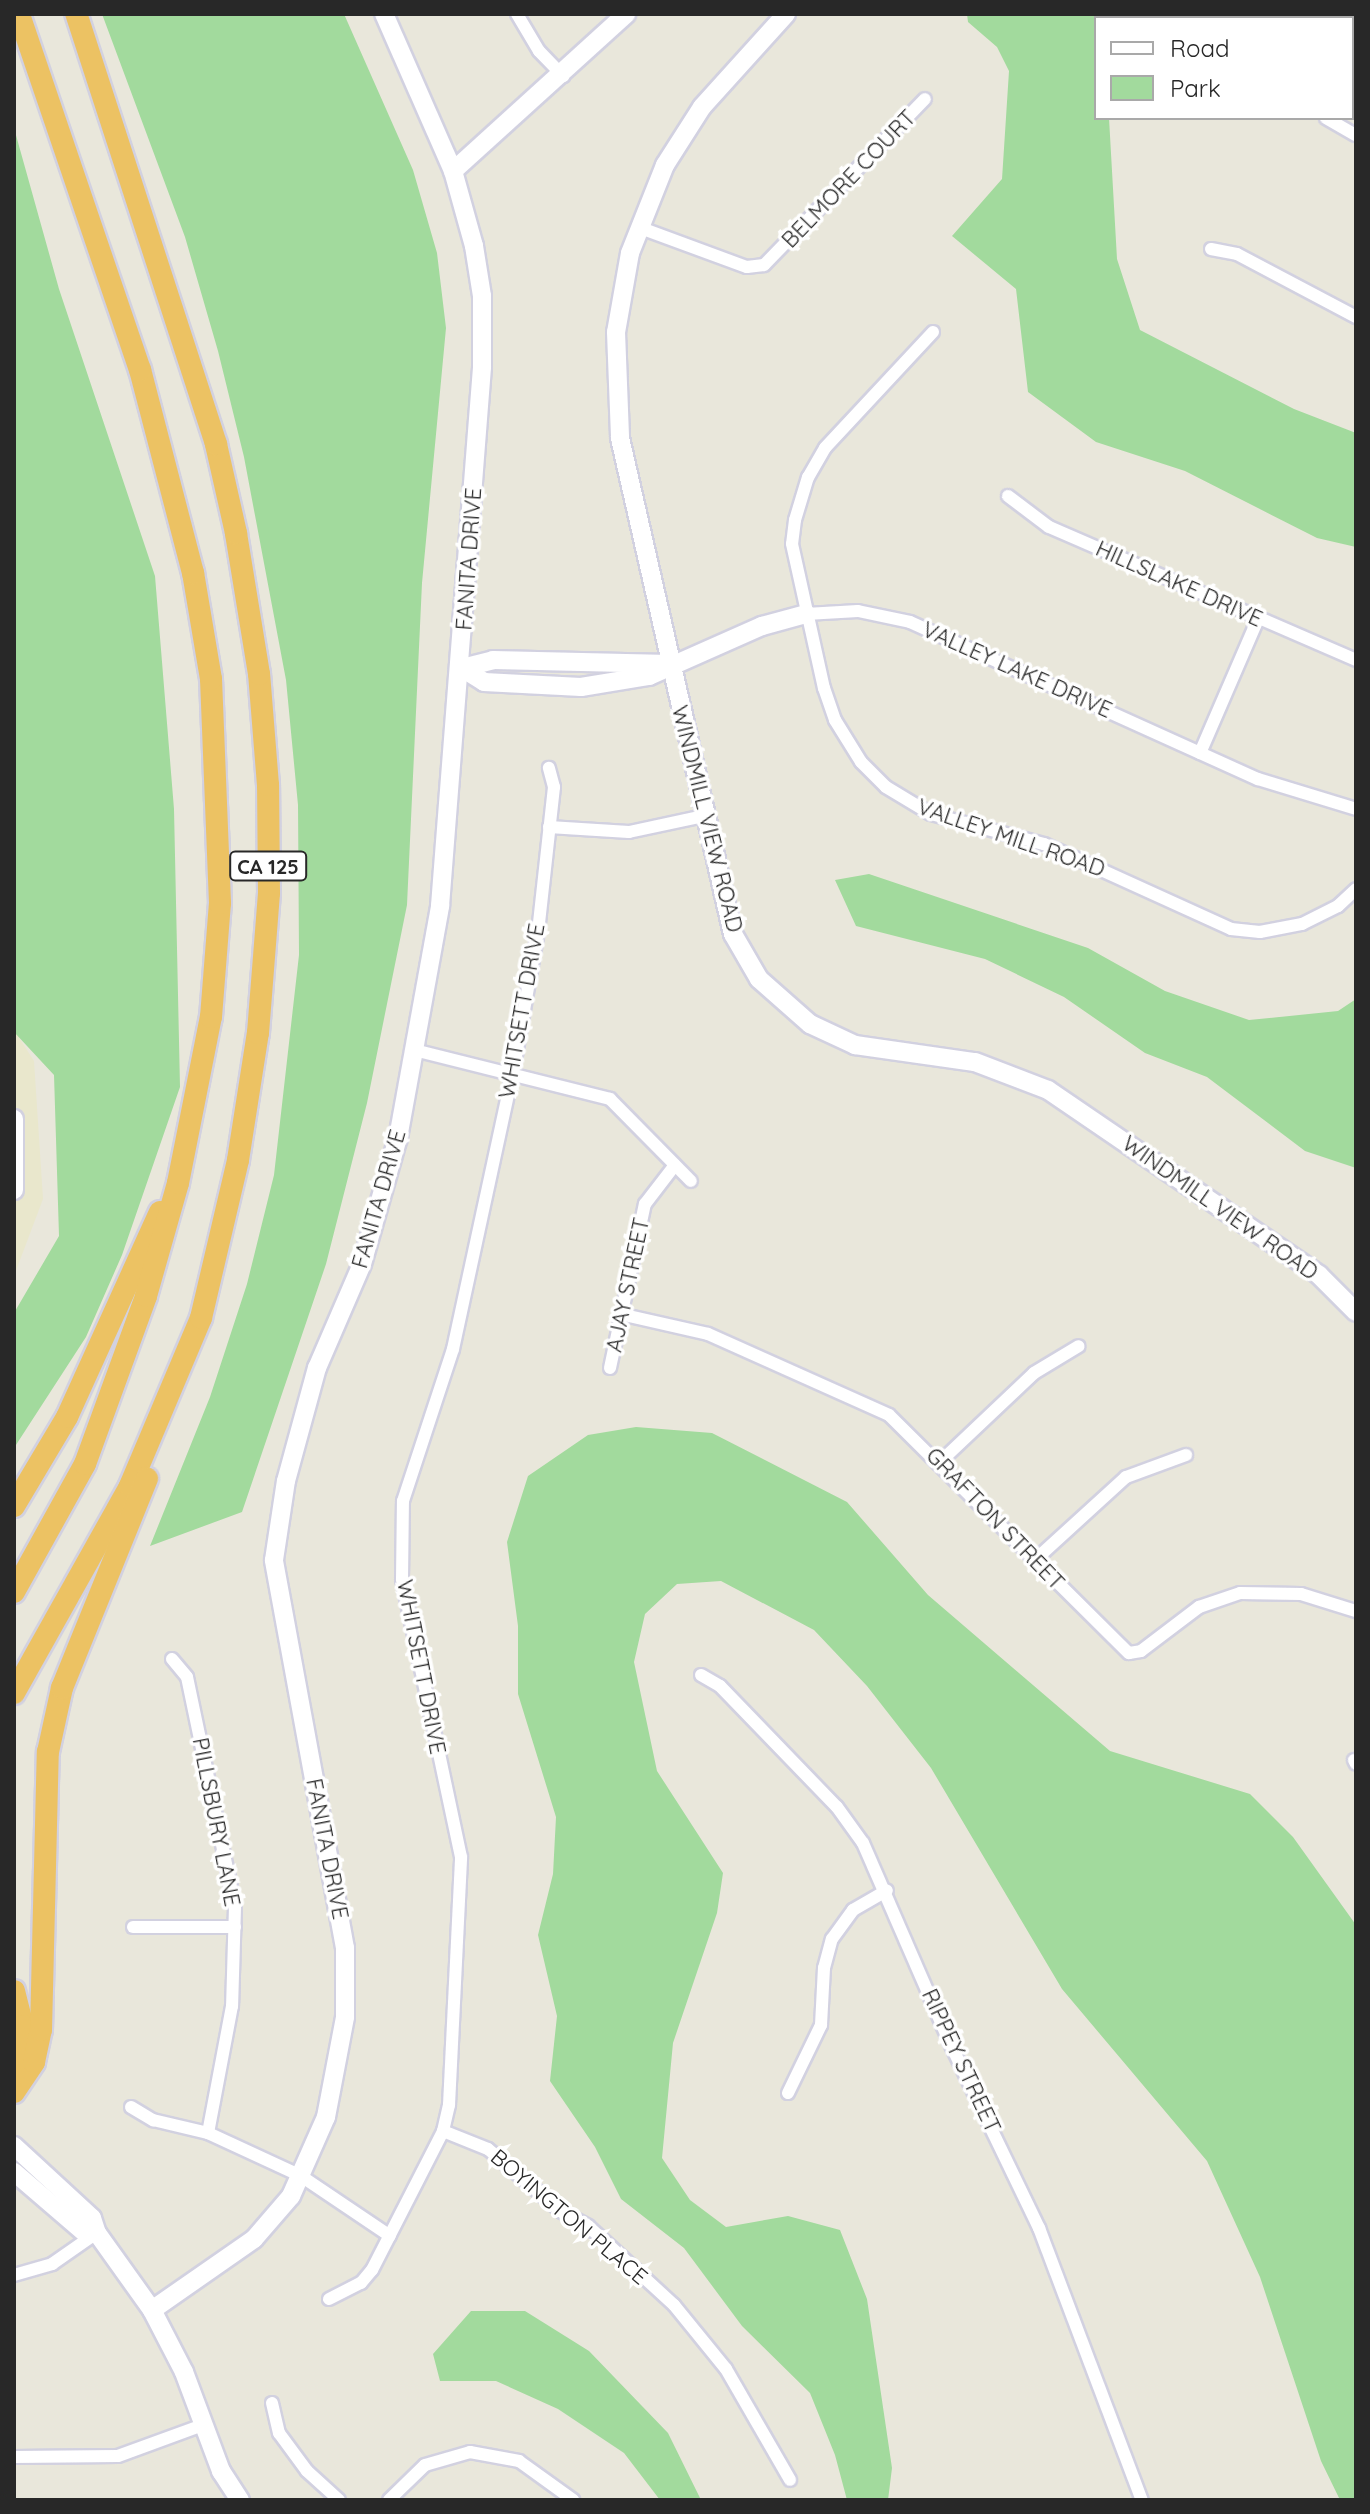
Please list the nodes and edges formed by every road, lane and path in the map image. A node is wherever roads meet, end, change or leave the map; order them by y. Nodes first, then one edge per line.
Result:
1 (19, 14) edge
2 (76, 14) edge
3 (384, 14) edge
4 (517, 14) edge
5 (626, 14) edge
6 (786, 14) edge
7 (563, 76) junction
8 (925, 99) dead end
9 (1330, 120) edge
10 (1356, 135) edge
11 (453, 171) junction
12 (638, 227) junction
13 (1211, 249) dead end
14 (1356, 317) edge
15 (933, 332) dead end
16 (1008, 496) dead end
17 (806, 614) junction
18 (1258, 619) junction
19 (1356, 660) edge
20 (670, 664) junction
21 (462, 668) junction
22 (1200, 753) junction
23 (549, 768) dead end
24 (1356, 809) edge
25 (704, 816) junction
26 (549, 827) junction
27 (1356, 889) edge
28 (414, 1050) junction
29 (513, 1072) junction
30 (14, 1119) edge
31 (675, 1165) junction
32 (691, 1181) dead end
33 (178, 1183) junction
34 (14, 1190) edge
35 (1356, 1312) edge
36 (620, 1314) junction
37 (1079, 1346) dead end
38 (184, 1364) junction
39 (610, 1368) dead end
40 (1186, 1455) dead end
41 (940, 1462) junction
42 (14, 1506) edge
43 (1035, 1560) junction
44 (14, 1592) edge
45 (1356, 1611) edge
46 (172, 1659) dead end
47 (701, 1675) dead end
48 (14, 1693) edge
49 (887, 1890) junction
50 (133, 1927) dead end
51 (235, 1927) junction
52 (14, 1991) edge
53 (14, 2062) edge
54 (14, 2092) edge
55 (788, 2093) dead end
56 (131, 2107) dead end
57 (443, 2131) junction
58 (208, 2133) junction
59 (14, 2146) edge
60 (14, 2172) edge
61 (301, 2176) junction
62 (97, 2233) junction
63 (390, 2236) junction
64 (14, 2275) edge
65 (329, 2299) dead end
66 (152, 2310) junction
67 (272, 2403) dead end
68 (200, 2426) junction
69 (14, 2457) edge
70 (790, 2480) dead end
71 (240, 2500) edge
72 (339, 2500) edge
73 (389, 2500) edge
74 (573, 2500) edge
75 (1142, 2500) edge

1 - 33 highway, CA 125
2 - 38 highway, CA 125
3 - 11 main road, FANITA DRIVE
4 - 7 street
5 - 7 main road
6 - 12 main road, WINDMILL VIEW ROAD
7 - 11 main road
8 - 12 street, BELMORE COURT
9 - 10 street
11 - 21 main road, FANITA DRIVE
12 - 20 main road, WINDMILL VIEW ROAD
13 - 14 street
15 - 17 street, VALLEY MILL ROAD
16 - 18 street, HILLSLAKE DRIVE
17 - 20 main road, VALLEY LAKE DRIVE
17 - 22 street, VALLEY LAKE DRIVE
17 - 27 street, VALLEY MILL ROAD
18 - 19 street, HILLSLAKE DRIVE
18 - 22 street
20 - 21 main road, VALLEY LAKE DRIVE
20 - 25 main road, WINDMILL VIEW ROAD
21 - 28 main road, FANITA DRIVE
22 - 24 street, VALLEY LAKE DRIVE
23 - 26 street, WHITSETT DRIVE
25 - 26 street
25 - 35 main road, WINDMILL VIEW ROAD
26 - 29 street, WHITSETT DRIVE
28 - 29 street
28 - 61 main road, FANITA DRIVE
29 - 31 street
29 - 57 street, WHITSETT DRIVE
30 - 34 main road
31 - 32 street
31 - 36 street, AJAY STREET
33 - 42 highway
33 - 44 highway, CA 125
36 - 39 street, AJAY STREET
36 - 41 street, GRAFTON STREET
37 - 41 street
38 - 48 highway, CA 125
38 - 54 highway
40 - 43 street
41 - 43 street, GRAFTON STREET
43 - 45 street, GRAFTON STREET
46 - 51 street, PILLSBURY LANE
47 - 49 street, RIPPEY STREET
49 - 55 street
49 - 75 street, RIPPEY STREET
50 - 51 street
51 - 58 street, PILLSBURY LANE
52 - 53 highway
56 - 58 street
57 - 63 street, WHITSETT DRIVE
57 - 70 street, BOYINGTON PLACE
58 - 61 street
59 - 62 main road
60 - 62 main road
61 - 63 street
61 - 66 main road, FANITA DRIVE
62 - 64 street
62 - 66 main road
63 - 65 street, WHITSETT DRIVE
66 - 68 main road
67 - 72 street
68 - 69 street
68 - 71 main road
73 - 74 street

